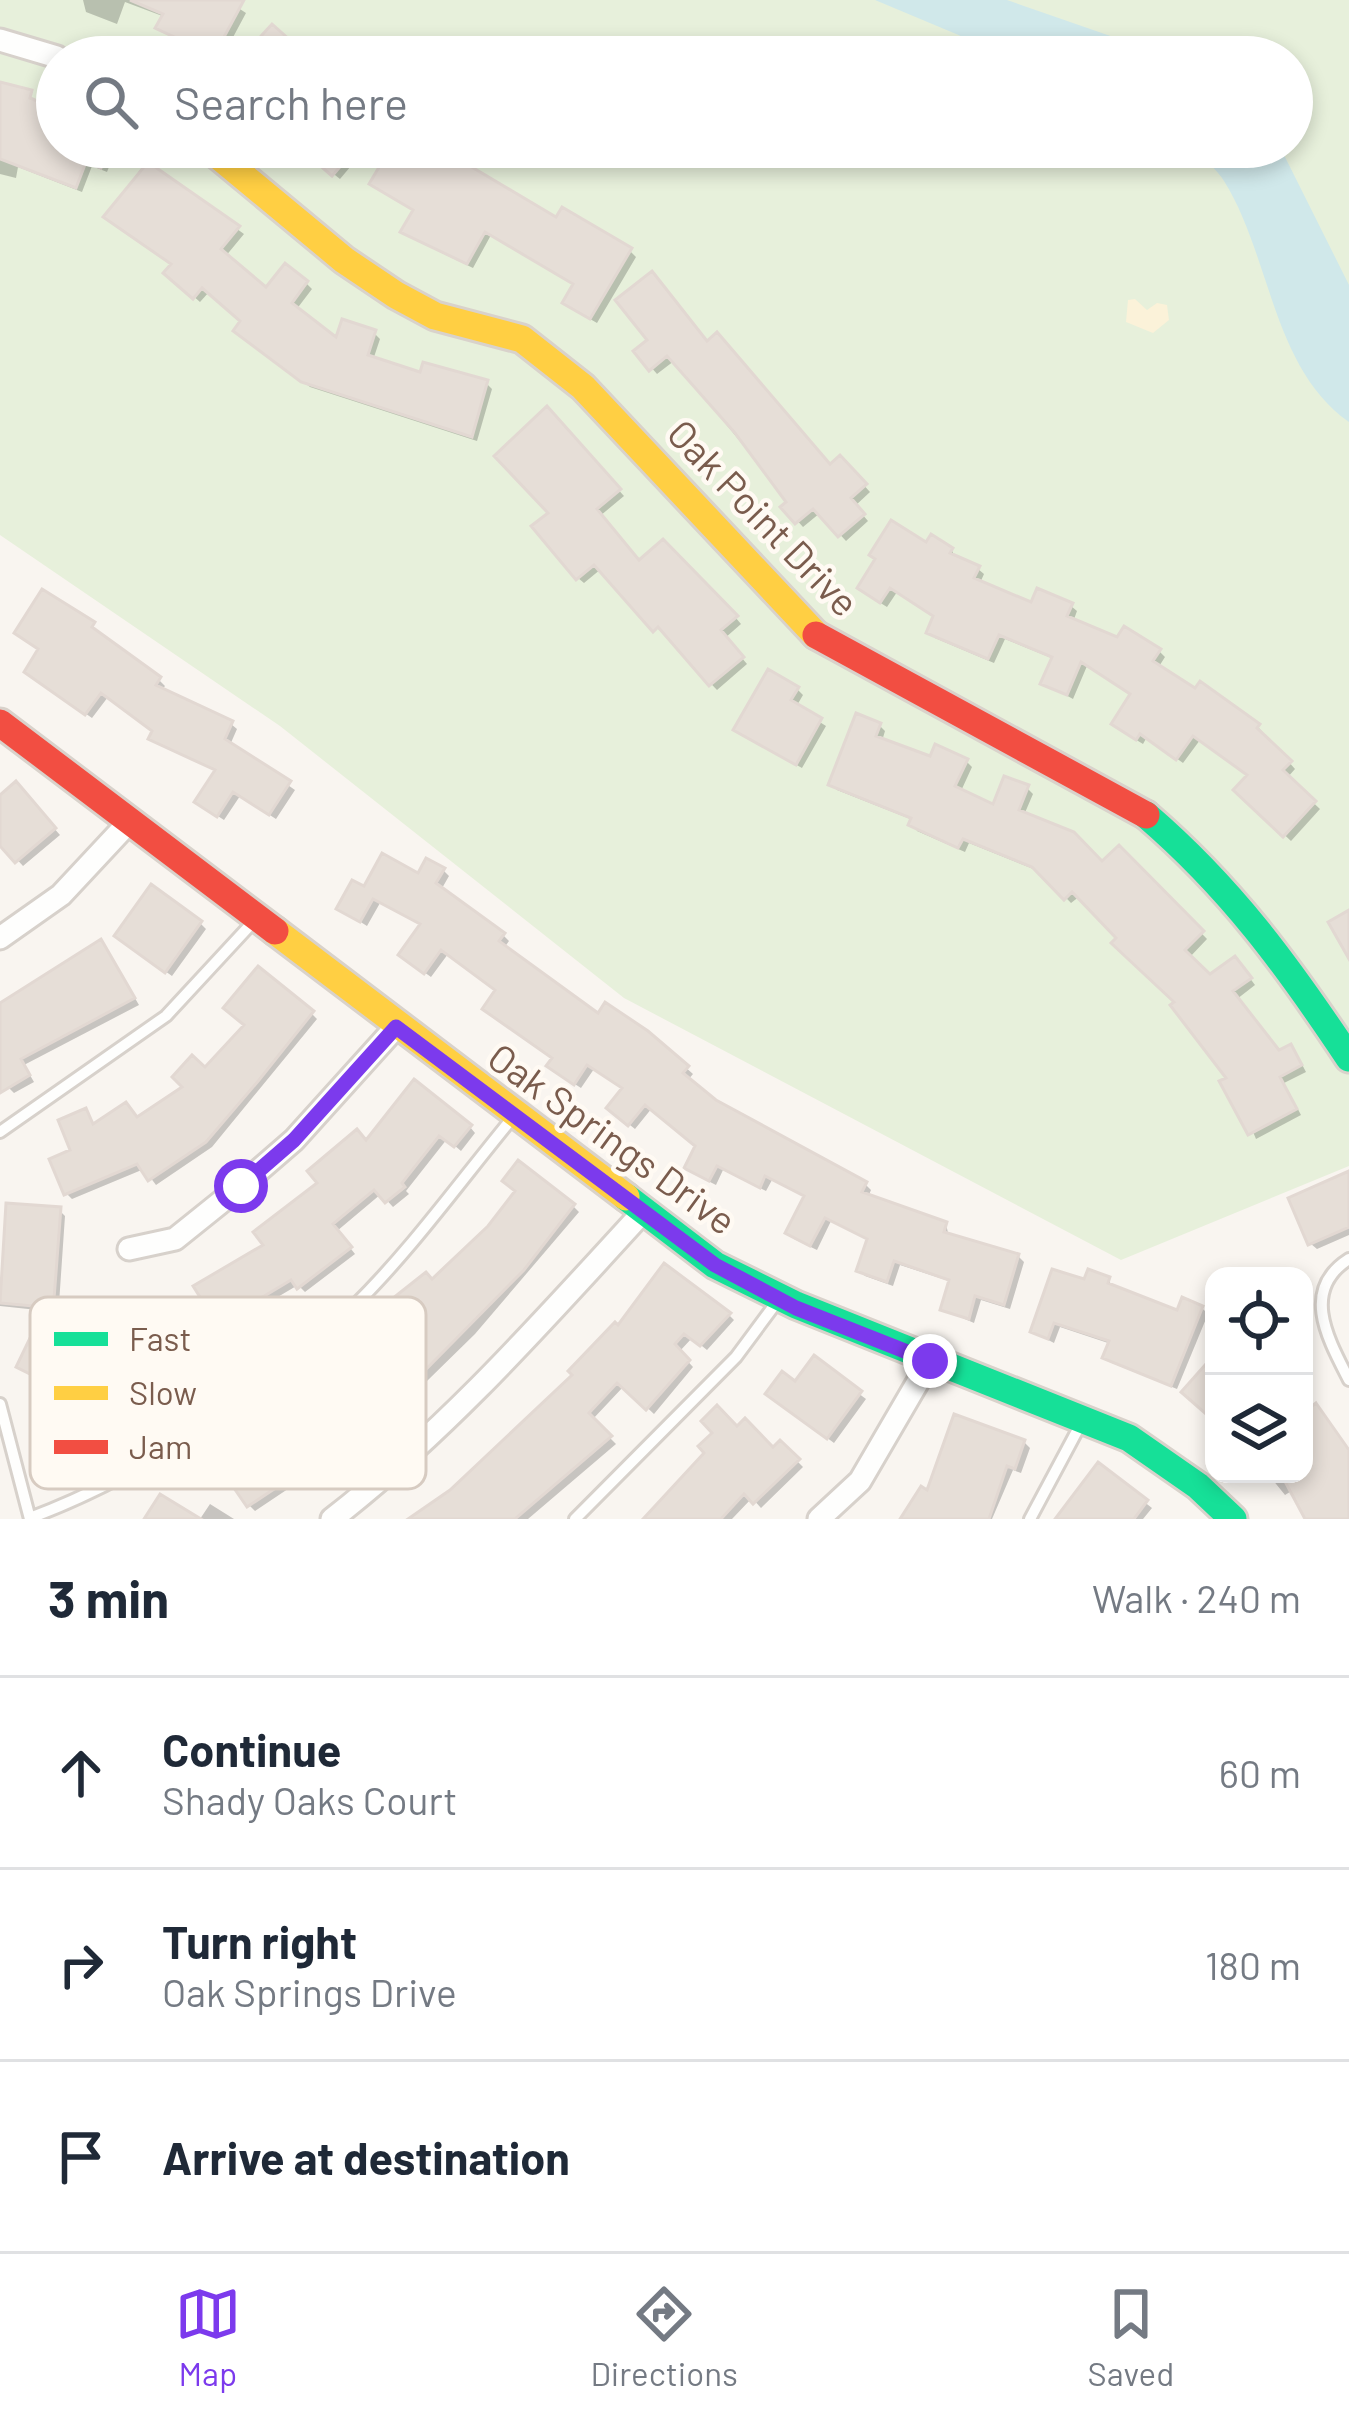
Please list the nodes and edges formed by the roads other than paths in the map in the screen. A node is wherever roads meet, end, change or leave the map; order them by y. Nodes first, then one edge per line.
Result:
1 (0, 40) edge
2 (36, 51) edge
3 (233, 168) edge
4 (0, 723) edge
5 (131, 820) junction
6 (256, 918) junction
7 (0, 938) edge
8 (396, 1027) junction
9 (1349, 1058) edge
10 (514, 1116) junction
11 (0, 1132) edge
12 (642, 1213) junction
13 (128, 1249) dead end
14 (1349, 1259) edge
15 (358, 1297) edge
16 (779, 1299) junction
17 (930, 1361) junction
18 (1349, 1380) edge
19 (0, 1404) edge
20 (1085, 1415) junction
21 (426, 1441) edge
22 (93, 1489) edge
23 (371, 1489) edge
24 (30, 1518) edge
25 (332, 1519) edge
26 (575, 1519) edge
27 (819, 1519) edge
28 (1030, 1519) edge
29 (1233, 1519) edge

1 - 2 street
3 - 9 street, Oak Point Drive
4 - 5 street, Oak Springs Drive
5 - 6 street, Oak Springs Drive
5 - 7 street
6 - 8 street, Oak Springs Drive
6 - 11 lane
8 - 10 street, Oak Springs Drive
8 - 13 street
10 - 12 street, Oak Springs Drive
10 - 15 lane
12 - 16 street, Oak Springs Drive
12 - 21 street
14 - 18 lane
16 - 17 street, Oak Springs Drive
16 - 26 lane
17 - 20 street, Oak Springs Drive
17 - 27 street
19 - 24 lane
20 - 28 lane
20 - 29 street, Oak Springs Drive
22 - 24 lane
23 - 25 street

